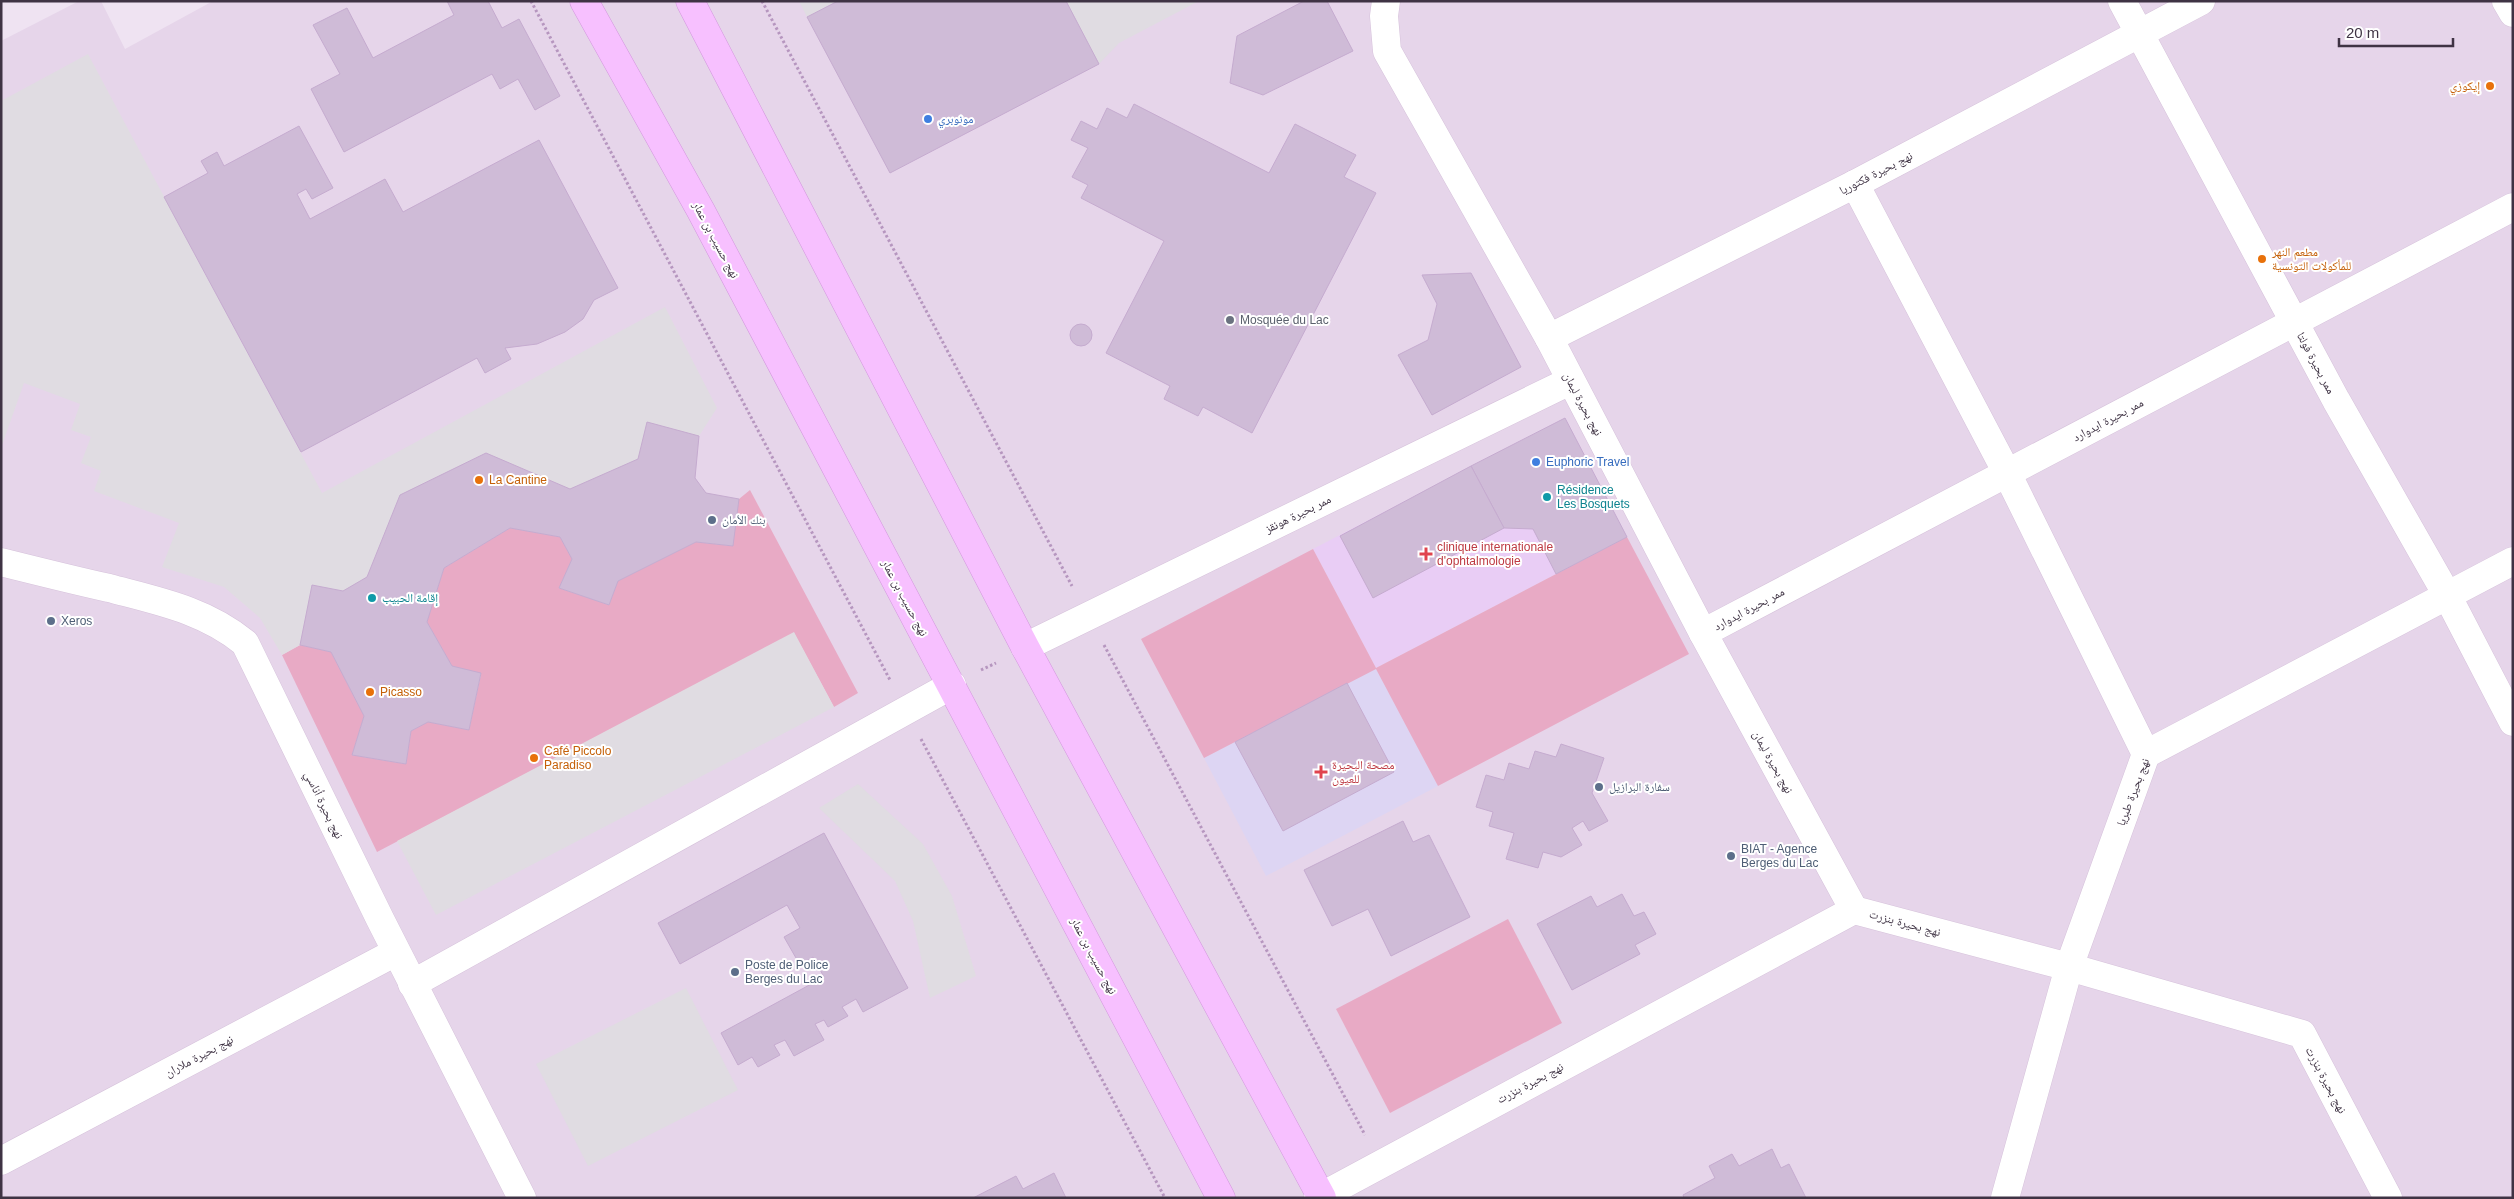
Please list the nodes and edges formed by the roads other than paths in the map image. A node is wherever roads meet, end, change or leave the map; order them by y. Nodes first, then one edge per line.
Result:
1 (584, 1) edge
2 (690, 1) edge
3 (1386, 1) edge
4 (2122, 1) edge
5 (2201, 1) edge
6 (2506, 1) edge
7 (2513, 13) edge
8 (2140, 34) junction
9 (1855, 184) junction
10 (2513, 207) edge
11 (2294, 322) junction
12 (1549, 338) junction
13 (1570, 381) junction
14 (2006, 474) junction
15 (2513, 561) edge
16 (1, 562) edge
17 (2446, 595) junction
18 (1703, 633) junction
19 (1025, 647) junction
20 (952, 685) junction
21 (2513, 722) edge
22 (2146, 754) junction
23 (1854, 910) junction
24 (396, 952) junction
25 (2069, 967) junction
26 (412, 984) junction
27 (1, 1161) edge
28 (1320, 1197) edge
29 (2003, 1197) edge
30 (522, 1198) edge
31 (1221, 1198) edge
32 (2388, 1198) edge

1 - 20 main road, نهج حسيب بن عمار
2 - 19 main road
3 - 12 street, نهج بحيرة ليمان
4 - 8 street, ممر بحيرة فولتا
5 - 8 street, نهج بحيرة فكتوريا
6 - 7 street
8 - 9 street, نهج بحيرة فكتوريا
8 - 11 street, ممر بحيرة فولتا
9 - 12 street, نهج بحيرة فكتوريا
9 - 14 street
10 - 11 street, ممر بحيرة ايدوارد
11 - 14 street, ممر بحيرة ايدوارد
11 - 17 street, ممر بحيرة فولتا
12 - 13 street, نهج بحيرة ليمان
13 - 18 street, نهج بحيرة ليمان
13 - 19 street, ممر بحيرة هونقز
14 - 18 street, ممر بحيرة ايدوارد
14 - 22 street
15 - 17 street, نهج بحيرة طبريا
16 - 24 street, نهج بحيرة أناسي
17 - 21 street, ممر بحيرة فولتا
17 - 22 street, نهج بحيرة طبريا
18 - 23 street, نهج بحيرة ليمان
19 - 28 main road
20 - 26 street
20 - 31 main road, نهج حسيب بن عمار
22 - 25 street, نهج بحيرة طبريا
23 - 25 street, نهج بحيرة بنزرت
23 - 28 street, نهج بحيرة بنزرت
24 - 26 street, نهج بحيرة أناسي
24 - 27 street, نهج بحيرة ملاران
25 - 29 street, نهج بحيرة طبريا
25 - 32 street, نهج بحيرة بنزرت
26 - 30 street, نهج بحيرة أناسي

